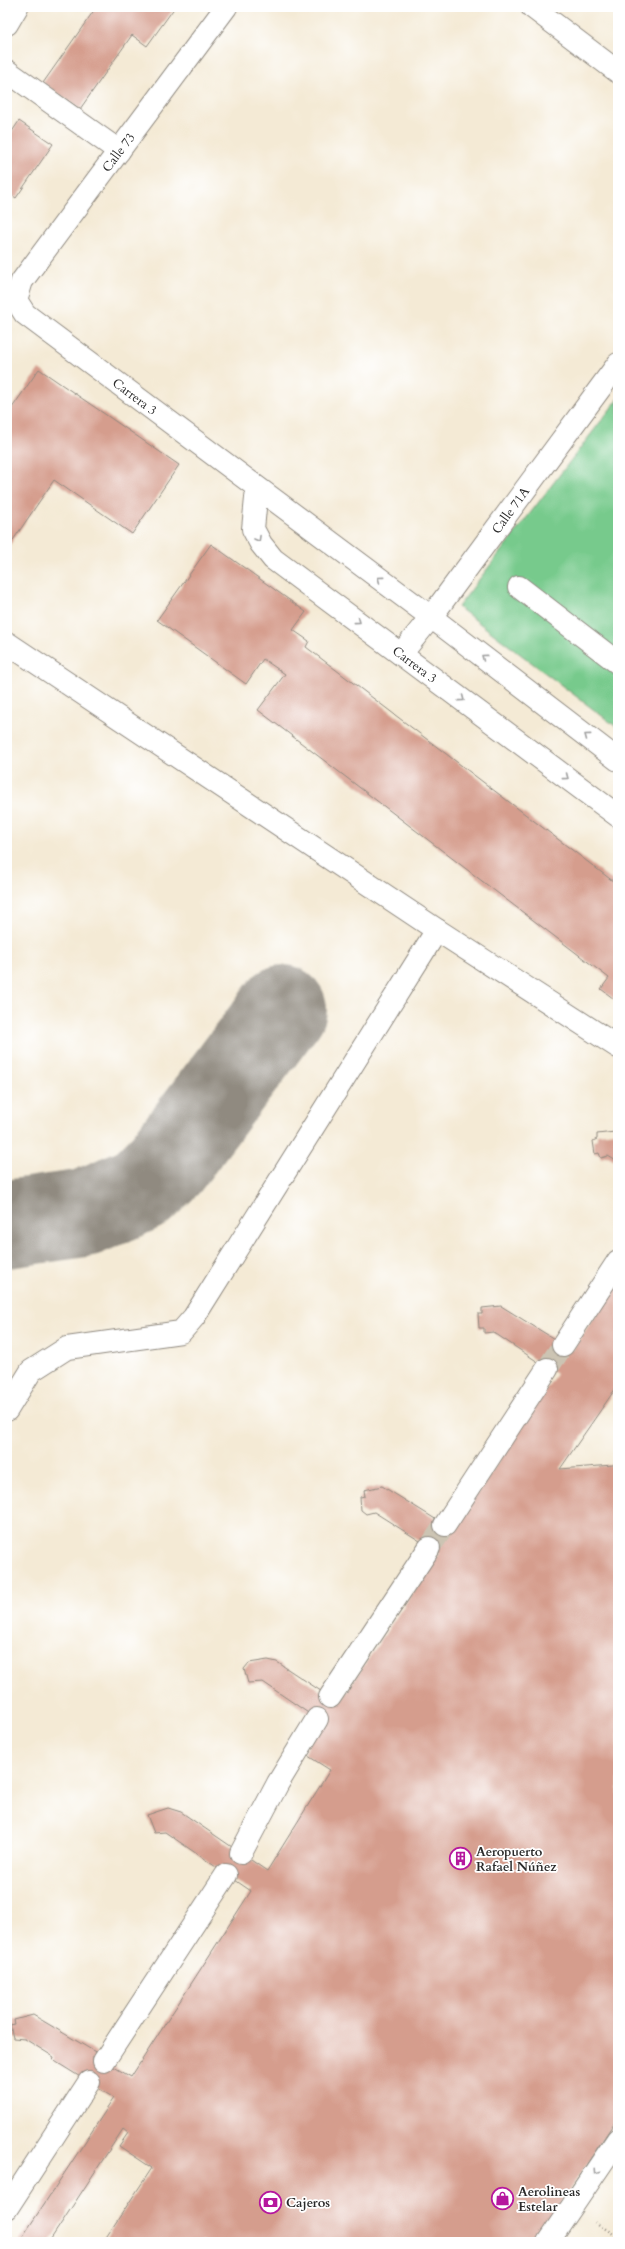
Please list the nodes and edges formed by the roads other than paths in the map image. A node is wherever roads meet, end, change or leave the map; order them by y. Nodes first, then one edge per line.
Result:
1 (17, 7) edge
2 (226, 7) edge
3 (532, 7) edge
4 (7, 24) edge
5 (7, 71) edge
6 (618, 72) edge
7 (119, 151) junction
8 (16, 300) joint
9 (618, 364) edge
10 (257, 488) junction
11 (519, 588) dead end
12 (431, 617) junction
13 (7, 643) edge
14 (401, 654) junction
15 (618, 663) edge
16 (618, 760) edge
17 (618, 816) edge
18 (437, 930) junction
19 (618, 1047) edge
20 (618, 1261) edge
21 (563, 1345) tunnel mouth
22 (547, 1369) tunnel mouth
23 (7, 1410) edge
24 (445, 1525) tunnel mouth
25 (429, 1548) tunnel mouth
26 (330, 1697) dead end
27 (317, 1719) dead end
28 (241, 1853) dead end
29 (226, 1875) dead end
30 (104, 2061) dead end
31 (89, 2082) dead end
32 (618, 2139) edge
33 (7, 2208) edge
34 (548, 2242) edge

1 - 4 street
2 - 7 street, Calle 73
3 - 6 street
5 - 7 street
7 - 8 street, Calle 73
8 - 10 street, Carrera 3
9 - 12 street, Calle 71A
12 -> 10 street, Carrera 3
10 -> 14 street, Carrera 3
11 - 15 street
12 - 14 street, Calle 71A
16 -> 12 street, Carrera 3
13 - 18 street
14 -> 17 street, Carrera 3
18 - 19 street
18 - 23 street
20 - 21 street
22 - 24 street
25 - 26 street
27 - 28 street
29 - 30 street
31 - 33 street
32 -> 34 street

